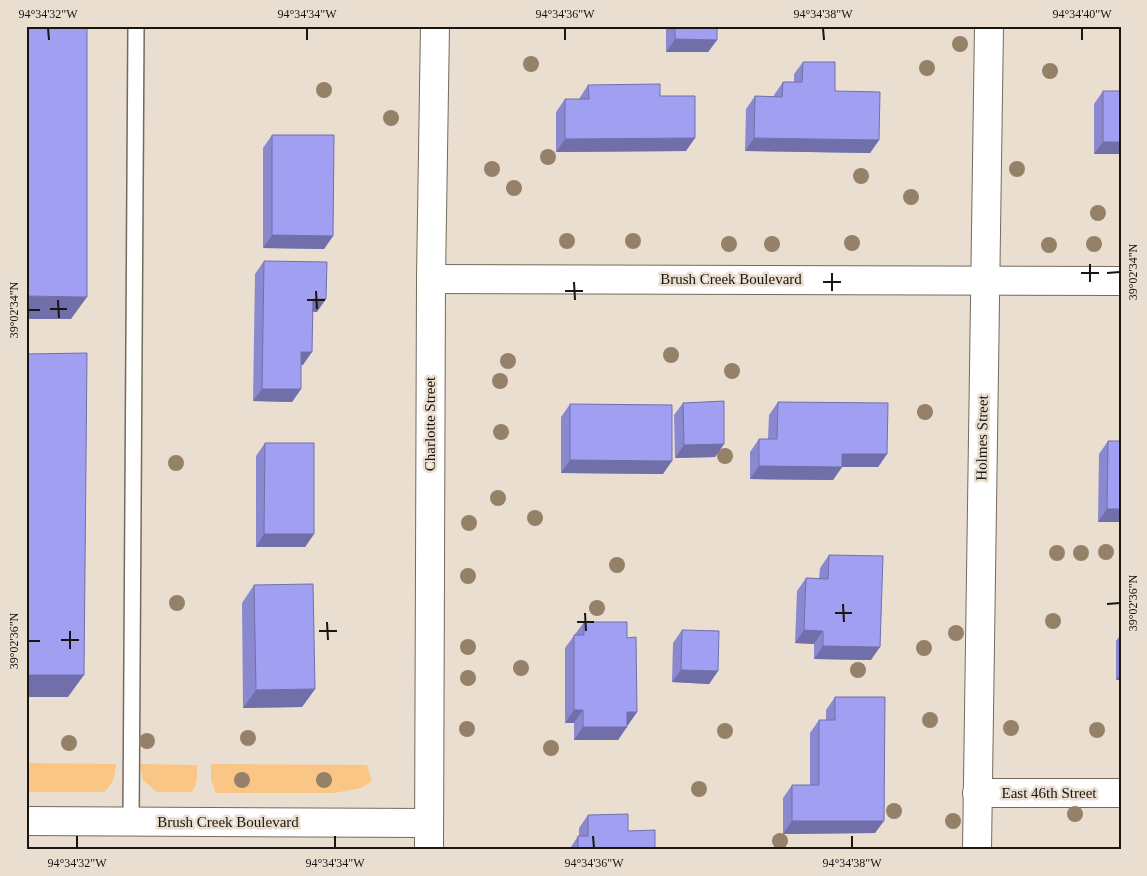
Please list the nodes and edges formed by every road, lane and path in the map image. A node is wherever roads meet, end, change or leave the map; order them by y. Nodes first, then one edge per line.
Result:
1 (136, 26) edge
2 (435, 26) edge
3 (989, 26) edge
4 (431, 279) junction
5 (984, 280) junction
6 (1121, 281) edge
7 (977, 793) junction
8 (1121, 793) edge
9 (26, 821) edge
10 (131, 821) junction
11 (429, 823) junction
12 (429, 850) edge
13 (977, 850) edge

1 - 10 lane
2 - 4 street, Charlotte Street
3 - 5 street, Holmes Street
4 - 5 street, Brush Creek Boulevard
4 - 11 street, Charlotte Street
5 - 6 street, Brush Creek Boulevard
5 - 7 street, Holmes Street
7 - 8 street, East 46th Street
7 - 13 street, Holmes Street
9 - 10 street, Brush Creek Boulevard
10 - 11 street, Brush Creek Boulevard
11 - 12 street, Charlotte Street

